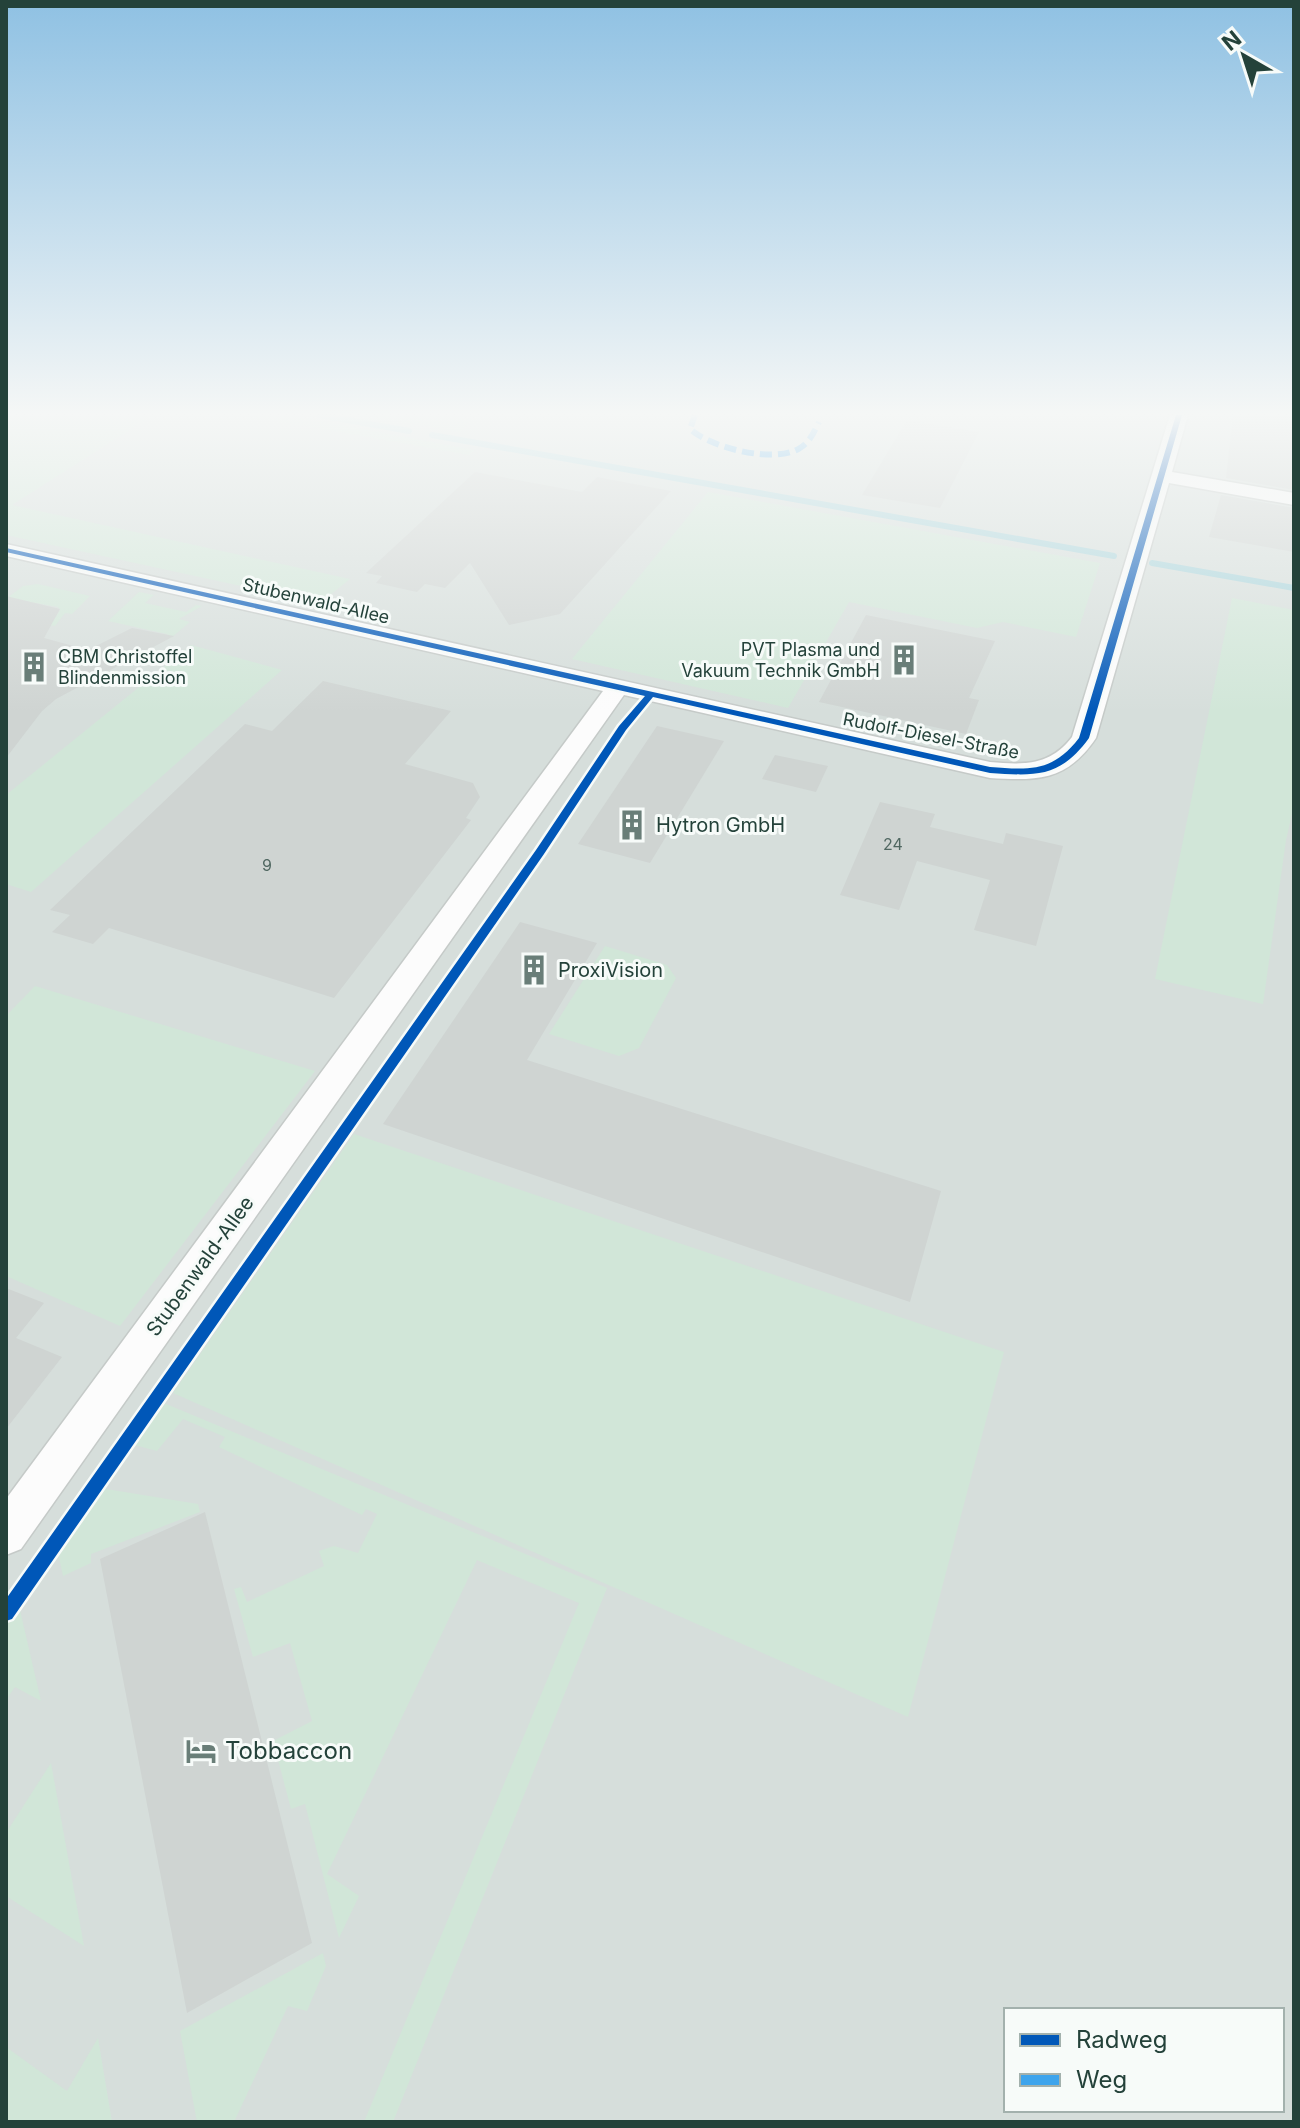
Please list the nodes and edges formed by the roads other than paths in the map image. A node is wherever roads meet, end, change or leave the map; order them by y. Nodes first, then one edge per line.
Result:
1 (1150, 514) edge
2 (6, 550) edge
3 (617, 688) junction
4 (6, 1534) edge

1 - 3 street, Rudolf-Diesel-Straße
2 - 3 street, Stubenwald-Allee
3 - 4 street, Stubenwald-Allee

